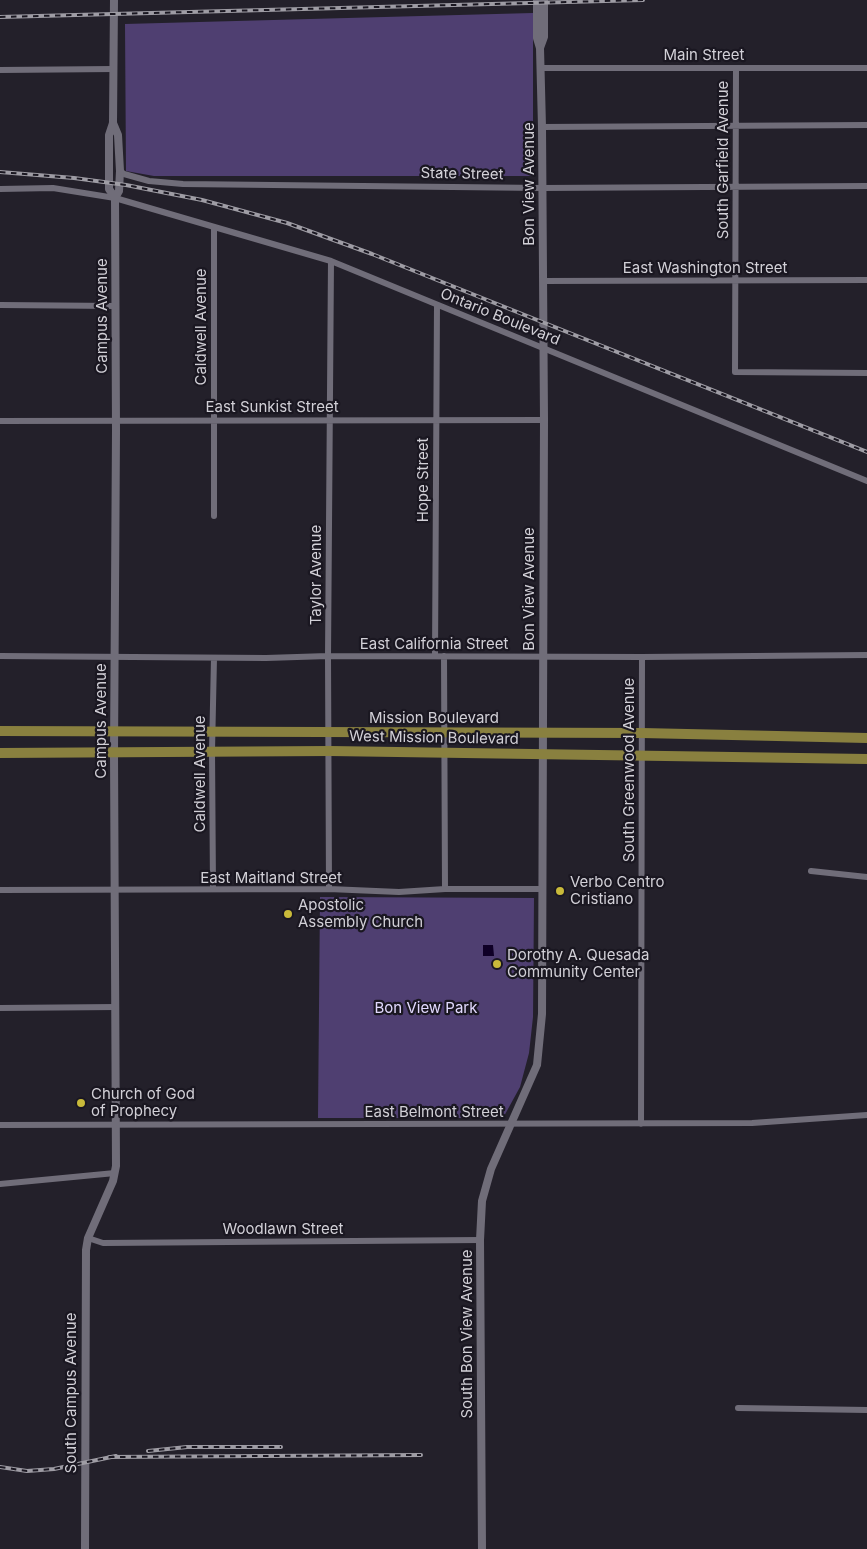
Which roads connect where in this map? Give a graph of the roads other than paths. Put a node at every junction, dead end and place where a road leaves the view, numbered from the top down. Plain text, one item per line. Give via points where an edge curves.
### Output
1 (114, 0) edge
2 (537, 0) edge
3 (544, 0) edge
4 (540, 48) junction
5 (541, 68) junction
6 (736, 68) junction
7 (867, 68) edge
8 (114, 69) junction
9 (0, 70) edge
10 (113, 123) junction
11 (867, 125) edge
12 (542, 126) junction
13 (736, 127) junction
14 (120, 171) junction
15 (736, 186) junction
16 (867, 186) edge
17 (542, 188) junction
18 (0, 189) edge
19 (115, 198) junction
20 (214, 228) junction
21 (331, 261) junction
22 (736, 280) junction
23 (867, 280) edge
24 (543, 281) junction
25 (0, 305) edge
26 (437, 305) junction
27 (116, 306) junction
28 (543, 348) junction
29 (867, 374) edge
30 (330, 419) junction
31 (213, 420) junction
32 (436, 420) junction
33 (544, 420) junction
34 (0, 421) edge
35 (116, 421) junction
36 (867, 481) edge
37 (214, 516) dead end
38 (867, 655) edge
39 (0, 656) edge
40 (328, 656) junction
41 (435, 656) junction
42 (444, 656) junction
43 (542, 657) junction
44 (642, 657) junction
45 (114, 658) junction
46 (214, 658) junction
47 (0, 732) edge
48 (114, 732) junction
49 (212, 732) junction
50 (330, 732) junction
51 (642, 733) junction
52 (445, 734) junction
53 (542, 734) junction
54 (867, 738) edge
55 (212, 751) junction
56 (330, 751) junction
57 (0, 753) edge
58 (114, 753) junction
59 (445, 753) junction
60 (542, 755) junction
61 (642, 757) junction
62 (867, 759) edge
63 (810, 871) dead end
64 (867, 877) edge
65 (213, 889) junction
66 (329, 889) junction
67 (445, 889) junction
68 (542, 889) junction
69 (0, 890) edge
70 (116, 890) junction
71 (116, 1007) junction
72 (0, 1008) edge
73 (867, 1115) edge
74 (511, 1124) junction
75 (641, 1124) junction
76 (0, 1125) edge
77 (116, 1125) junction
78 (115, 1173) junction
79 (0, 1184) edge
80 (88, 1238) junction
81 (480, 1240) junction
82 (738, 1408) dead end
83 (867, 1410) edge
84 (84, 1549) edge
85 (482, 1549) edge

1 - 8 street, Campus Avenue
2 - 4 street, Bon View Avenue
3 - 4 street, Bon View Avenue via 544,37
4 - 5 street, Bon View Avenue
5 - 6 street, Main Street
5 - 12 street, Bon View Avenue
6 - 7 street, Main Street
6 - 13 street, South Garfield Avenue
8 - 9 street
8 - 10 street, Campus Avenue
10 - 14 street, Campus Avenue via 118,135
10 - 19 street, Campus Avenue via 109,135 109,189
11 - 13 street
12 - 13 street
12 - 17 street, Bon View Avenue
13 - 15 street, South Garfield Avenue
14 - 17 street, State Street via 149,181 183,184
14 - 19 street, Campus Avenue via 119,191
15 - 16 street, State Street
15 - 17 street, State Street
15 - 22 street, South Garfield Avenue
17 - 24 street, Bon View Avenue
18 - 19 street, Ontario Boulevard via 53,188
19 - 20 street, Ontario Boulevard
19 - 27 street, Campus Avenue
20 - 21 street, Ontario Boulevard
20 - 31 street, Caldwell Avenue
21 - 26 street, Ontario Boulevard
21 - 30 street, Taylor Avenue
22 - 23 street, East Washington Street
22 - 24 street, East Washington Street
22 - 29 street, South Garfield Avenue via 735,372
24 - 28 street, Bon View Avenue
25 - 27 street
26 - 28 street, Ontario Boulevard
26 - 32 street, Hope Street
27 - 35 street, Campus Avenue
28 - 33 street, Bon View Avenue
28 - 36 street, Ontario Boulevard
30 - 31 street, East Sunkist Street
30 - 32 street, East Sunkist Street
30 - 40 street, Taylor Avenue
31 - 35 street, East Sunkist Street
31 - 37 street, Caldwell Avenue
32 - 33 street, East Sunkist Street
32 - 41 street, Hope Street
33 - 43 street, Bon View Avenue
34 - 35 street, East Sunkist Street
35 - 45 street, Campus Avenue
38 - 44 street, East California Street
39 - 45 street, East California Street
40 - 41 street, East California Street
40 - 46 street, East California Street
40 - 50 street, Taylor Avenue
41 - 42 street, East California Street
42 - 43 street, East California Street
42 - 52 street
43 - 44 street, East California Street
43 - 53 street, Bon View Avenue
44 - 51 street, South Greenwood Avenue
45 - 46 street, East California Street
45 - 48 street, Campus Avenue
46 - 49 street, Caldwell Avenue
47 - 48 main road, Mission Boulevard
48 - 49 main road, Mission Boulevard
48 - 58 street, Campus Avenue
49 - 50 main road, Mission Boulevard
49 - 55 street, Caldwell Avenue
50 - 52 main road, Mission Boulevard
50 - 56 street, Taylor Avenue
51 - 53 main road, Mission Boulevard
51 - 54 main road, Mission Boulevard
51 - 61 street, South Greenwood Avenue
52 - 53 main road, Mission Boulevard
52 - 59 street
53 - 60 street, Bon View Avenue
55 - 56 main road, West Mission Boulevard
55 - 58 main road, West Mission Boulevard
55 - 65 street, Caldwell Avenue
56 - 59 main road, West Mission Boulevard
56 - 66 street, Taylor Avenue
57 - 58 main road, West Mission Boulevard
58 - 70 street, Campus Avenue
59 - 60 main road, West Mission Boulevard
59 - 67 street
60 - 61 main road, West Mission Boulevard
60 - 68 street, Bon View Avenue
61 - 62 main road, West Mission Boulevard
61 - 75 street, South Greenwood Avenue
63 - 64 street
65 - 66 street, East Maitland Street
65 - 70 street, East Maitland Street
66 - 67 street, East Maitland Street via 391,892
67 - 68 street, East Maitland Street
68 - 74 street, Bon View Avenue via 542,1014 537,1065
69 - 70 street, East Maitland Street
70 - 71 street, Campus Avenue
71 - 72 street
71 - 77 street, Campus Avenue
73 - 75 street, East Belmont Street via 758,1123
74 - 75 street, East Belmont Street
74 - 77 street, East Belmont Street
74 - 81 street, South Bon View Avenue via 491,1169 482,1201
76 - 77 street, East Belmont Street
77 - 78 street, Campus Avenue
78 - 79 street
78 - 80 street, Campus Avenue
80 - 81 street, Woodlawn Street via 103,1243
80 - 84 street, South Campus Avenue
81 - 85 street, South Bon View Avenue
82 - 83 street

